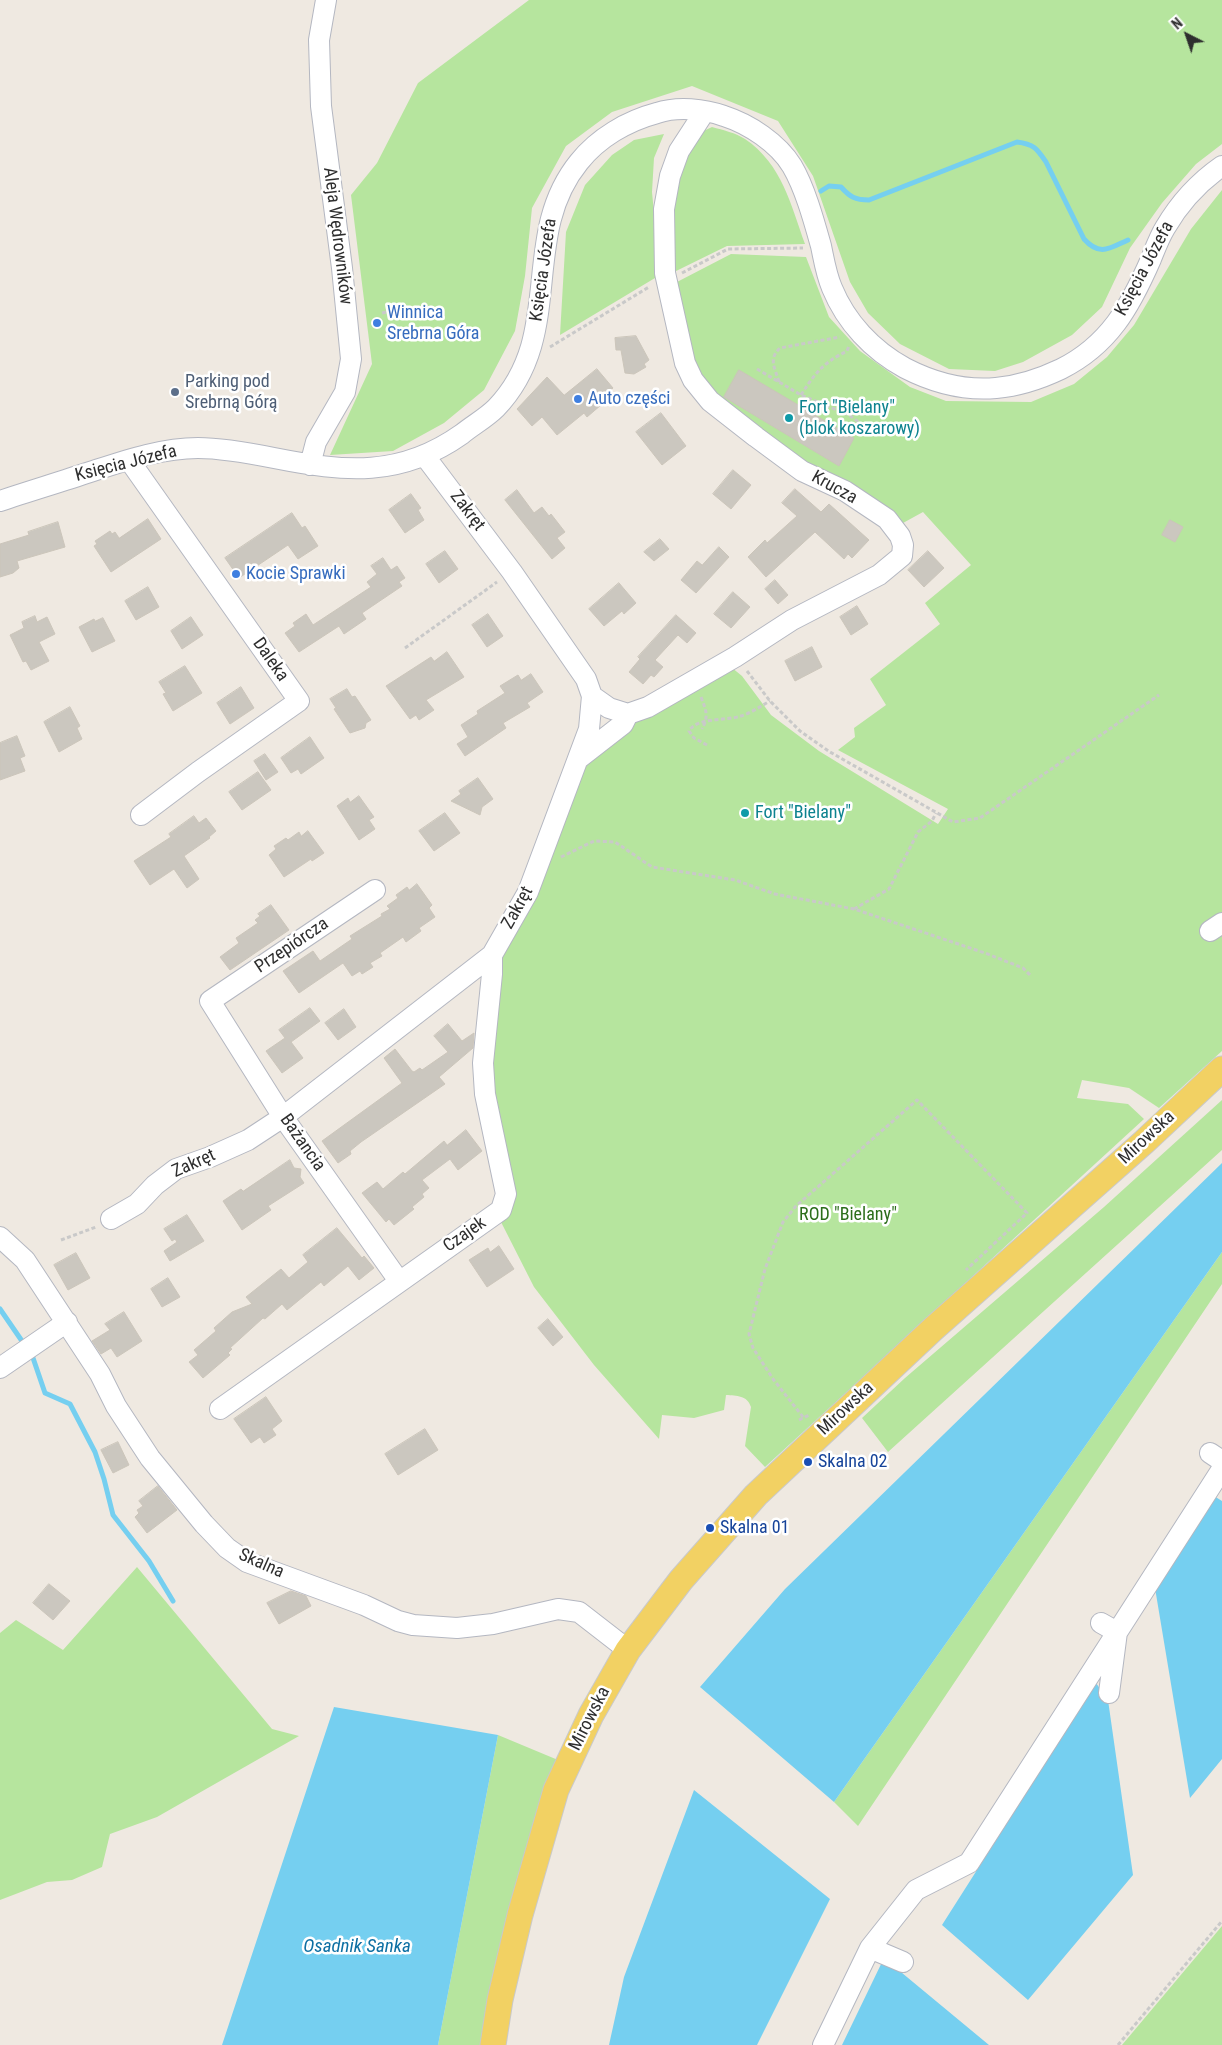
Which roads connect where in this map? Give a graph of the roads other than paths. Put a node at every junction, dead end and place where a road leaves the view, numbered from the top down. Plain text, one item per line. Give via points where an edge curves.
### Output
1 (326, 0) edge
2 (705, 111) junction
3 (1222, 166) edge
4 (424, 455) junction
5 (129, 460) junction
6 (310, 465) junction
7 (0, 501) edge
8 (592, 696) junction
9 (628, 714) junction
10 (578, 759) junction
11 (142, 815) dead end
12 (375, 890) dead end
13 (492, 955) junction
14 (210, 1001) joint
15 (1222, 1069) edge
16 (283, 1117) junction
17 (111, 1219) road end
18 (0, 1237) edge
19 (399, 1281) junction
20 (67, 1322) junction
21 (0, 1368) edge
22 (220, 1409) dead end
23 (1218, 1461) edge
24 (1109, 1627) junction
25 (628, 1650) junction
26 (1109, 1693) dead end
27 (870, 1948) junction
28 (904, 1962) dead end
29 (493, 2045) edge
30 (823, 2045) edge

1 - 6 street, Aleja Wędrowników via 319,40 320,106 351,359 345,392 316,442
2 - 3 street, Księcia Józefa via 739,120 768,140 791,166 807,204 832,287 847,318 857,330 896,363 936,382 953,386 994,388 1037,380 1080,359 1099,344 1134,296 1163,231 1179,206 1204,179
2 - 4 street, Księcia Józefa via 659,112 608,135 577,164 566,178 550,218 542,295 534,339 522,372 494,410 450,442
2 - 9 street, Krucza via 679,151 664,209 666,273 685,363 693,380 710,401 756,437 802,471 845,492 887,519 900,536 902,556 879,575 792,620 736,657 648,707
4 - 6 street, Księcia Józefa via 383,468 348,470
4 - 8 street, Zakręt via 586,678
5 - 6 street, Księcia Józefa via 196,448 246,452
5 - 7 street, Księcia Józefa
5 - 11 street, Daleka via 299,701
8 - 9 street via 609,708
8 - 10 street, Zakręt via 589,729
9 - 10 street via 623,724
10 - 13 street, Zakręt via 528,892
12 - 14 street, Przepiórcza
13 - 16 street, Zakręt
13 - 19 street, Czajek via 483,1063 506,1194 500,1210
14 - 16 street, Bażancia
15 - 25 main road, Mirowska via 933,1329 760,1491 687,1573
16 - 17 street, Zakręt via 248,1140 176,1168 137,1204
16 - 19 street, Bażancia
18 - 20 street, Skalna via 26,1260
19 - 22 street, Czajek
20 - 21 street
20 - 25 street, Skalna via 150,1458 204,1524 247,1562 413,1625 458,1628 570,1609 579,1612
23 - 24 street
24 - 26 street
24 - 27 street via 969,1863 916,1890
25 - 29 main road, Mirowska via 591,1715 556,1790 520,1915
27 - 28 street
27 - 30 street

